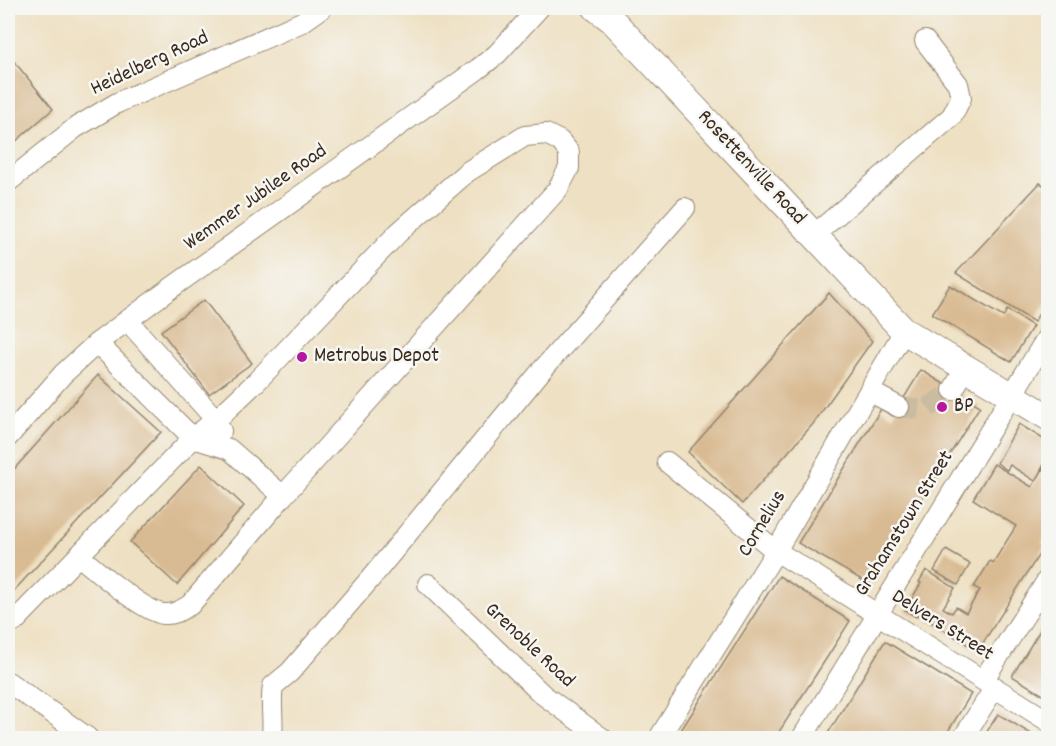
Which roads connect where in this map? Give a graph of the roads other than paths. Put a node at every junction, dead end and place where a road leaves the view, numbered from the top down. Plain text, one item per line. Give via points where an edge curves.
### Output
1 (322, 8) edge
2 (539, 8) edge
3 (596, 8) edge
4 (925, 41) dead end
5 (8, 182) edge
6 (685, 208) dead end
7 (814, 235) junction
8 (127, 320) junction
9 (904, 331) junction
10 (1048, 336) edge
11 (97, 343) junction
12 (966, 367) junction
13 (953, 390) tunnel mouth
14 (869, 391) junction
15 (1012, 395) junction
16 (899, 407) tunnel mouth
17 (1048, 417) edge
18 (216, 420) junction
19 (8, 437) edge
20 (193, 438) junction
21 (229, 449) junction
22 (668, 462) dead end
23 (283, 496) junction
24 (776, 551) junction
25 (79, 556) junction
26 (1048, 579) edge
27 (428, 584) dead end
28 (878, 613) junction
29 (15, 621) dead end
30 (989, 683) junction
31 (10, 688) edge
32 (1048, 722) edge
33 (88, 738) edge
34 (272, 738) edge
35 (602, 738) edge
36 (659, 738) edge
37 (802, 738) edge
38 (963, 738) edge

1 - 5 street, Heidelberg Road via 302,22 117,103 75,128
2 - 8 street, Wemmer Jubilee Road via 478,69
3 - 7 main road, Rosettenville Road via 612,20
4 - 7 street via 958,84 961,98 952,116
6 - 34 street via 543,370 290,672 273,686
7 - 9 main road, Rosettenville Road
8 - 11 street, Wemmer Jubilee Road
8 - 18 street
9 - 12 main road, Rosettenville Road
9 - 14 street, Cornelius
10 - 15 street, Grahamstown Street
11 - 19 street, Wemmer Jubilee Road via 63,374
11 - 20 street
12 - 13 street
12 - 15 main road, Rosettenville Road
14 - 16 street
14 - 24 street, Cornelius
15 - 17 main road, Rosettenville Road
15 - 28 street, Grahamstown Street
18 - 20 street
18 - 21 street
18 - 23 street via 398,233 467,172 525,136 546,134 560,141 569,152 569,168 558,189
20 - 21 street
20 - 25 street
21 - 23 street
22 - 24 street, Delvers Street
23 - 25 street via 190,605 174,614 147,608
24 - 28 street, Delvers Street
24 - 36 street, Cornelius
25 - 29 street
26 - 30 street
27 - 35 street, Grenoble Road via 542,694
28 - 30 street, Delvers Street
28 - 37 street, Grahamstown Street
30 - 32 street, Delvers Street
30 - 38 street
31 - 33 street

